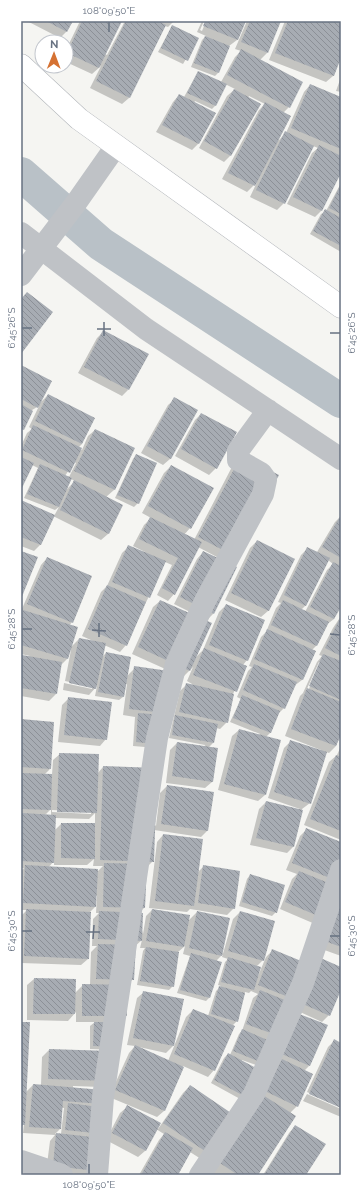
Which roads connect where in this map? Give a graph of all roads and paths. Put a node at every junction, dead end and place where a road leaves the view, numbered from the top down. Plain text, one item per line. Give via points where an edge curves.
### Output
1 (21, 65) edge
2 (116, 146) junction
3 (21, 233) edge
4 (43, 247) junction
5 (21, 275) edge
6 (341, 307) edge
7 (268, 410) junction
8 (341, 459) edge
9 (341, 870) edge
10 (21, 1161) edge
11 (62, 1175) edge
12 (97, 1175) edge
13 (200, 1175) edge

1 - 2 main road via 80,119
2 - 4 street
2 - 6 main road
3 - 4 street
4 - 5 street
4 - 7 street via 146,329
7 - 8 street
7 - 12 street via 238,451 238,460 261,473 266,480 263,494 204,602 176,664 157,738 103,1097
9 - 13 street via 302,983 254,1094
10 - 11 street

